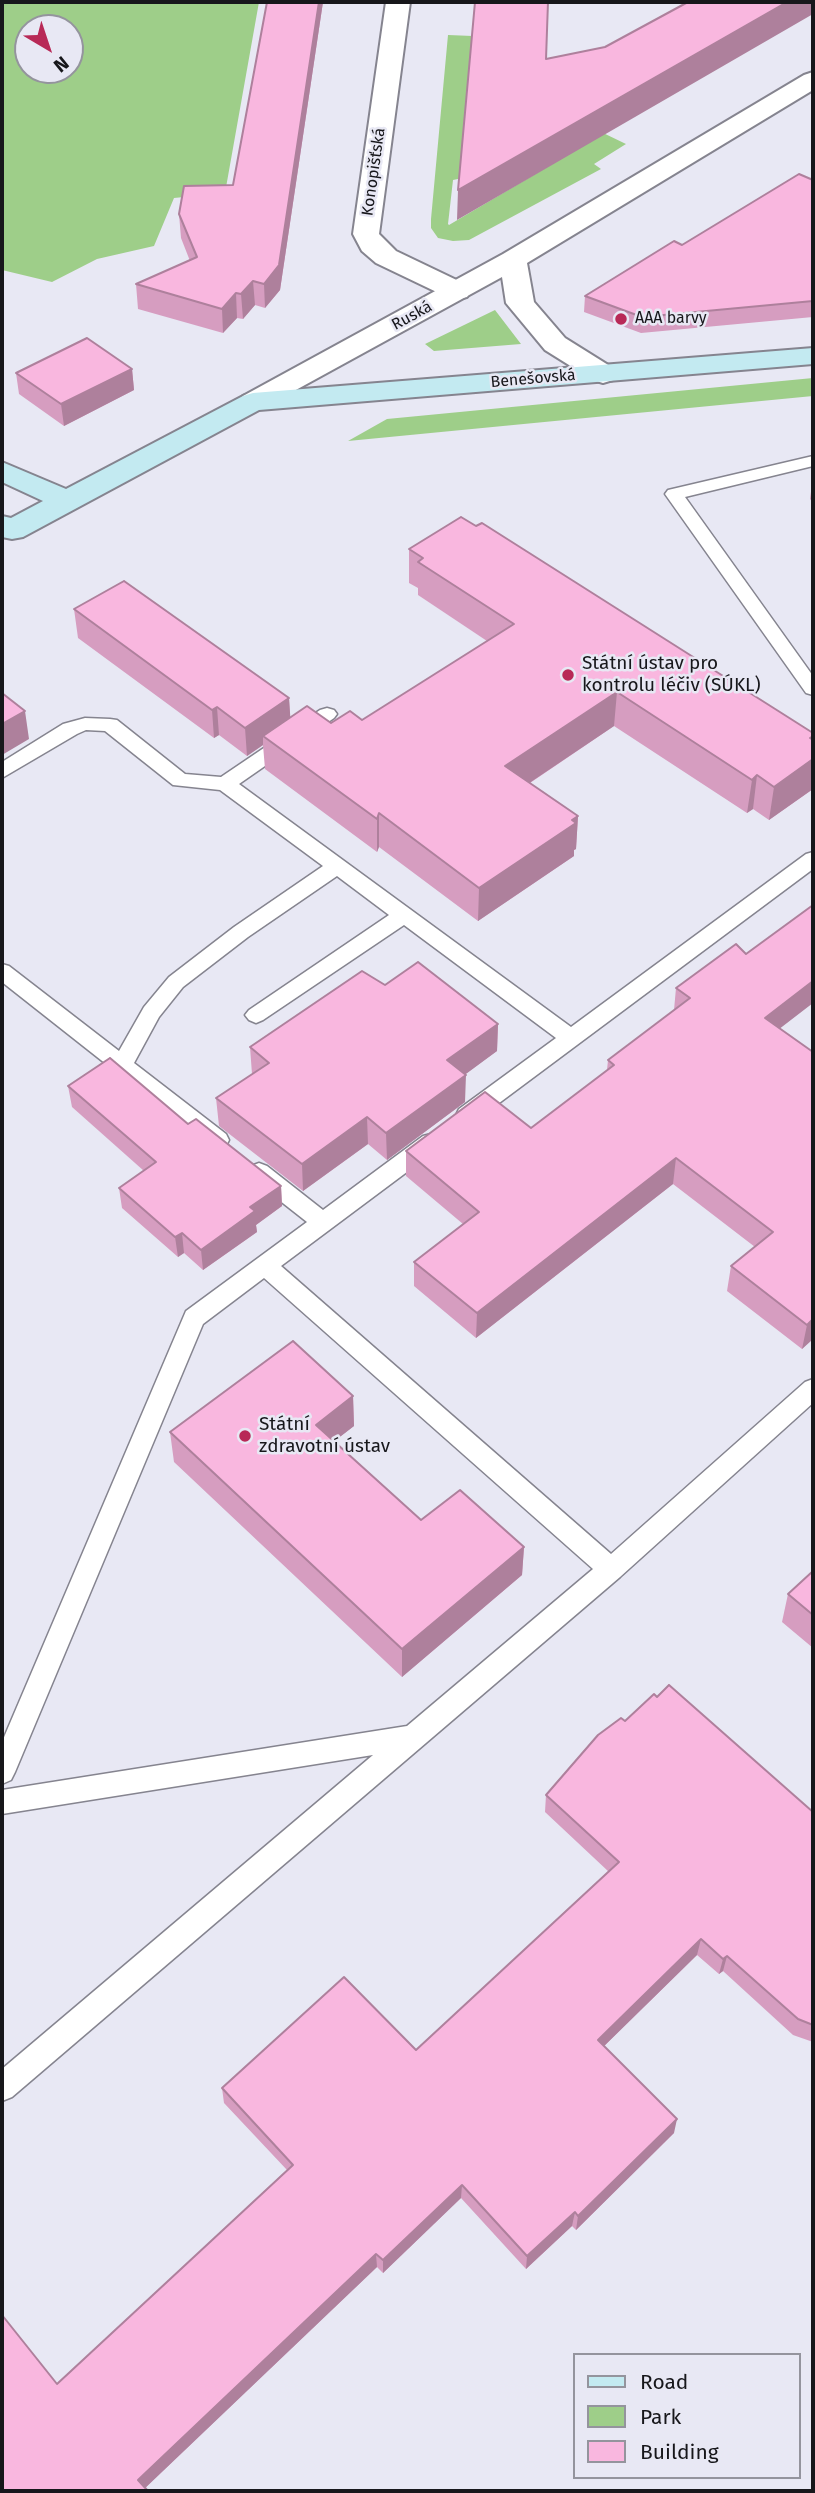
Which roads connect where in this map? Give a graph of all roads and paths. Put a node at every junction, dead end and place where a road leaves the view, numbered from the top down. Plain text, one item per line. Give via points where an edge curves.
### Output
1 (398, 2) edge
2 (813, 80) edge
3 (513, 260) junction
4 (457, 291) junction
5 (813, 356) edge
6 (603, 374) junction
7 (253, 402) junction
8 (813, 461) edge
9 (2, 471) edge
10 (67, 501) junction
11 (5, 530) edge
12 (813, 689) edge
13 (327, 714) dead end
14 (2, 771) edge
15 (225, 784) junction
16 (813, 859) edge
17 (337, 866) junction
18 (404, 915) junction
19 (2, 971) edge
20 (256, 1015) dead end
21 (572, 1038) junction
22 (122, 1065) junction
23 (323, 1222) junction
24 (265, 1265) junction
25 (813, 1389) edge
26 (611, 1569) junction
27 (414, 1737) junction
28 (2, 1772) edge
29 (2, 1802) edge
30 (2, 2087) edge

1 - 4 street, Konopišťská via 366,234 386,257
2 - 3 street, Ruská
3 - 4 street, Ruská
3 - 6 street via 520,303 555,344
4 - 7 street, Ruská
5 - 6 main road, Benešovská
6 - 7 main road, Benešovská
7 - 10 main road, Ruská
8 - 12 lane via 674,494
9 - 10 main road
10 - 11 main road, Ruská
13 - 15 lane
14 - 15 lane via 71,729 85,724 110,725 180,780
15 - 17 lane
16 - 21 lane
17 - 18 lane
17 - 22 lane via 176,982 151,1012
18 - 20 lane
18 - 21 lane
19 - 22 lane
21 - 23 lane
22 - 23 lane
23 - 24 lane
24 - 26 lane
24 - 28 lane via 194,1318
25 - 26 lane
26 - 27 lane
27 - 29 lane
27 - 30 lane

